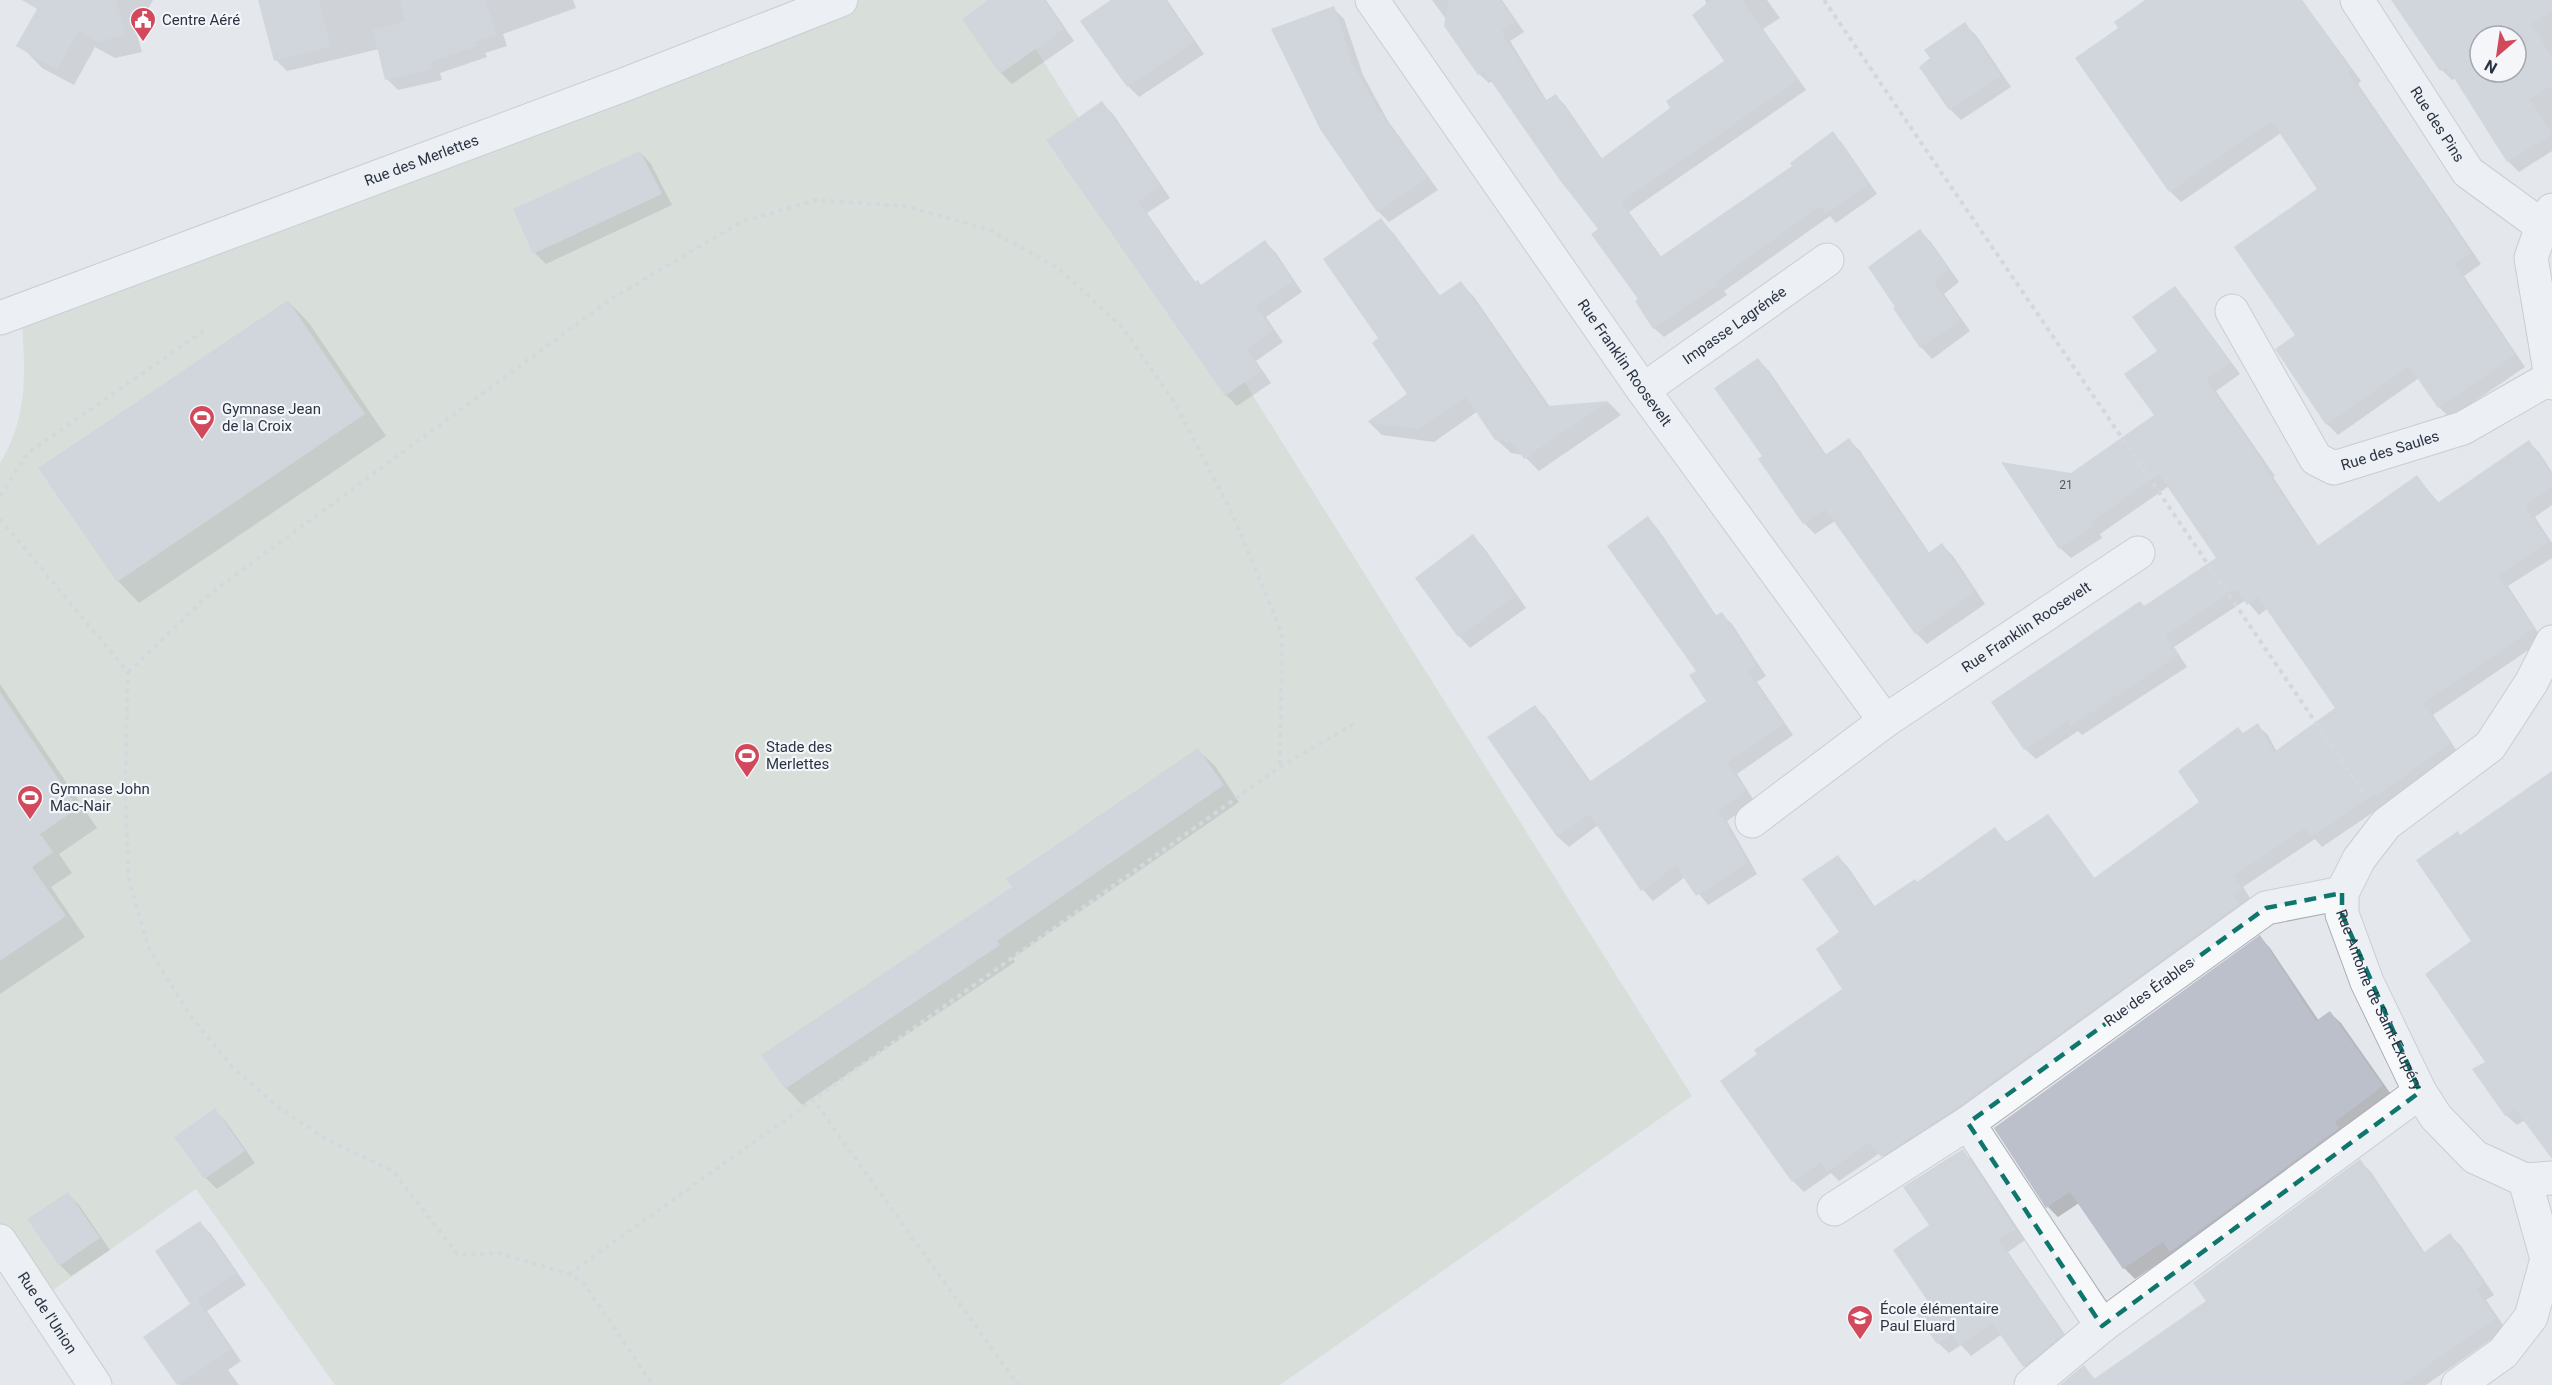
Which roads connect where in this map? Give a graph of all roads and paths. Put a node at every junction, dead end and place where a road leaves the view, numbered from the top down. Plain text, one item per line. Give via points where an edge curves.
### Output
1 (842, 0) edge
2 (1372, 0) edge
3 (1824, 0) edge
4 (2357, 0) edge
5 (2547, 218) edge
6 (1827, 260) dead end
7 (2232, 311) dead end
8 (0, 318) edge
9 (209, 327) dead end
10 (2551, 380) edge
11 (1643, 390) junction
12 (0, 496) edge
13 (1, 521) edge
14 (2138, 553) dead end
15 (2552, 642) edge
16 (128, 672) junction
17 (1885, 721) junction
18 (1357, 722) dead end
19 (1280, 767) junction
20 (1752, 821) dead end
21 (2386, 824) junction
22 (2342, 893) junction
23 (2420, 1092) junction
24 (812, 1098) junction
25 (1968, 1123) junction
26 (2539, 1179) edge
27 (1833, 1209) dead end
28 (0, 1240) edge
29 (569, 1274) junction
30 (2102, 1326) junction
31 (95, 1385) edge
32 (653, 1385) edge
33 (1018, 1385) edge
34 (2031, 1385) edge
35 (2458, 1385) edge

1 - 8 street, Rue des Merlettes
2 - 11 street, Rue Franklin Roosevelt
3 - 21 path
4 - 5 street, Rue des Pins via 2469,172
5 - 10 street via 2531,258
6 - 11 street, Impasse Lagrénée
7 - 10 street, Rue des Saules via 2316,459 2334,468 2463,428
9 - 12 path via 28,453
11 - 17 street, Rue Franklin Roosevelt
13 - 16 path
14 - 17 street, Rue Franklin Roosevelt
15 - 21 street, Rue Antoine de Saint-Exupéry via 2490,746
16 - 19 path via 211,593 611,299 741,222 816,200 904,206 988,229 1058,268 1122,327 1176,405 1232,513 1282,633
16 - 29 path via 129,880 149,949 190,1015 233,1068 279,1108 328,1140 393,1171 458,1255 498,1253
17 - 20 street, Rue Franklin Roosevelt
18 - 19 path
19 - 24 path
21 - 22 street, Rue Antoine de Saint-Exupéry via 2359,859
22 - 23 street, Rue Antoine de Saint-Exupéry via 2342,914 2367,982
22 - 25 street, Rue des Érables via 2266,908
23 - 26 street, Rue Antoine de Saint-Exupéry via 2436,1117 2475,1157
23 - 30 street
24 - 29 path
24 - 33 path
25 - 27 street, Rue des Érables
25 - 30 street
26 - 35 street via 2547,1259 2531,1317 2504,1353
28 - 31 street, Rue de l'Union
29 - 32 path via 583,1282
30 - 34 street

